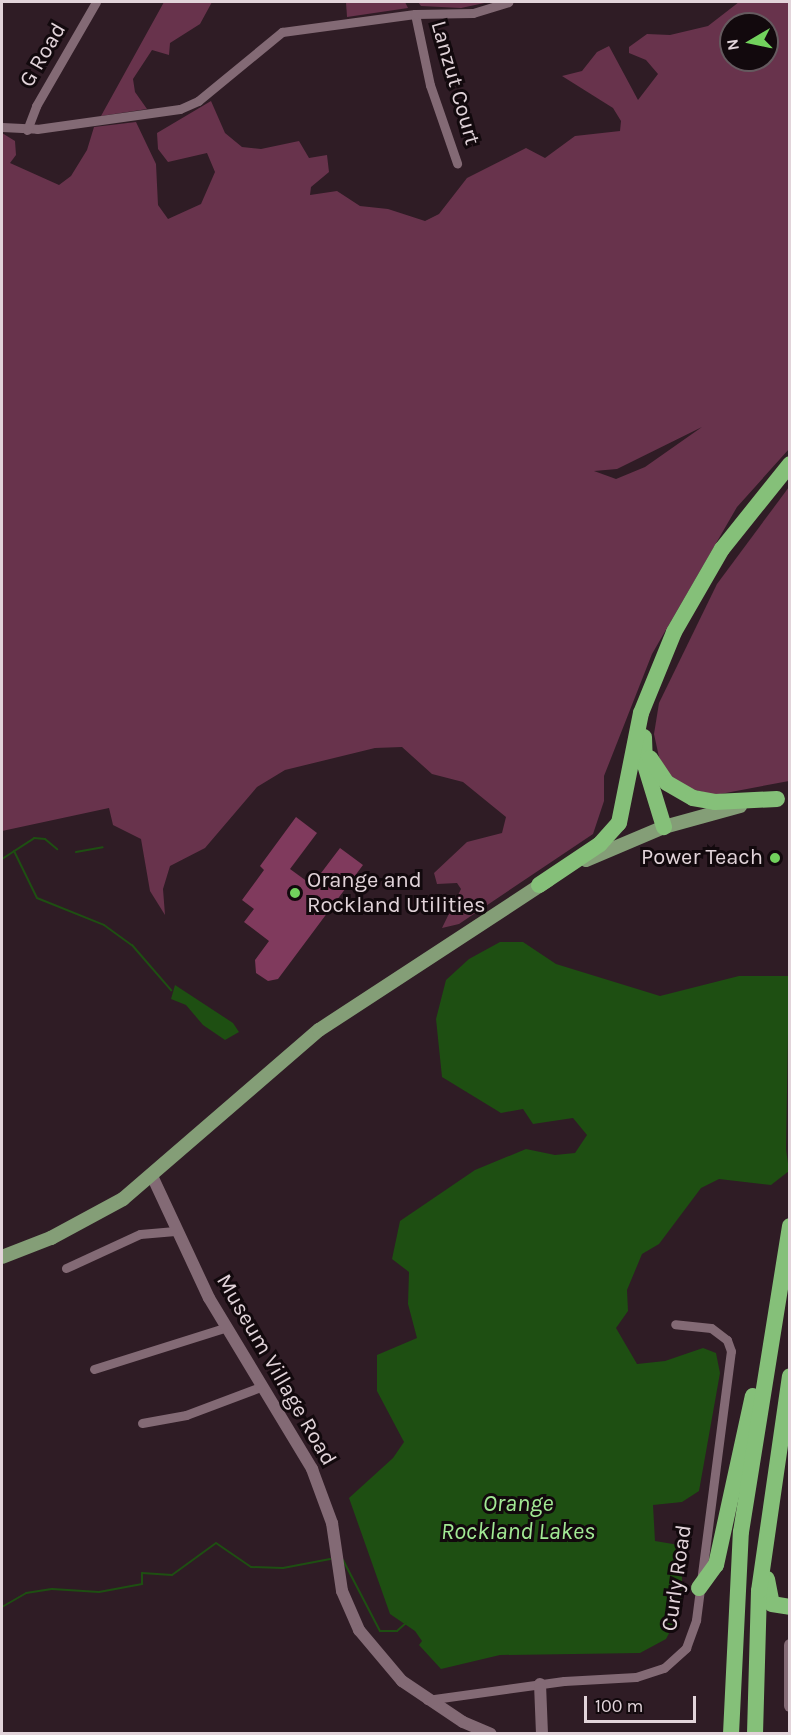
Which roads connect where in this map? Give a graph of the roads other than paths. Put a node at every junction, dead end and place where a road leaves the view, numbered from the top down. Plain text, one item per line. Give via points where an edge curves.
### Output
1 (96, 2) edge
2 (508, 2) edge
3 (415, 14) junction
4 (2, 127) edge
5 (27, 130) junction
6 (457, 163) dead end
7 (789, 464) edge
8 (789, 472) edge
9 (640, 735) junction
10 (783, 798) edge
11 (664, 827) junction
12 (538, 885) junction
13 (153, 1178) junction
14 (789, 1226) edge
15 (178, 1231) junction
16 (2, 1257) edge
17 (66, 1268) dead end
18 (777, 1305) junction
19 (675, 1324) dead end
20 (227, 1327) junction
21 (94, 1369) dead end
22 (789, 1376) edge
23 (262, 1386) junction
24 (142, 1423) dead end
25 (778, 1449) junction
26 (699, 1588) junction
27 (789, 1607) edge
28 (789, 1645) edge
29 (540, 1684) junction
30 (427, 1700) junction
31 (789, 1706) edge
32 (491, 1734) edge
33 (542, 1734) edge
34 (731, 1734) edge
35 (754, 1734) edge

1 - 5 street, G Road via 36,106
2 - 3 street via 473,14
3 - 5 street via 282,32 186,108
3 - 6 street, Lanzut Court via 430,85
4 - 5 street
7 - 9 highway via 740,524 691,600 652,683
8 - 9 highway via 739,534 696,602 664,668
9 - 10 highway via 654,765 685,795 715,802
9 - 11 highway
9 - 12 highway via 626,801 615,829
10 - 11 main road
11 - 12 main road
12 - 13 main road via 319,1030 252,1083
13 - 15 street, Museum Village Road
13 - 16 main road via 102,1212
14 - 18 highway
15 - 17 street via 140,1234
15 - 20 street, Museum Village Road
18 - 26 highway via 742,1436 716,1565
18 - 34 highway via 738,1558
19 - 26 street, Curly Road via 711,1328 727,1340 731,1351
20 - 21 street
20 - 23 street, Museum Village Road
22 - 25 highway
23 - 24 street via 186,1415
23 - 30 street, Museum Village Road via 316,1478 332,1523 348,1610 387,1666
25 - 27 highway via 767,1586 774,1606
25 - 35 highway via 759,1592
26 - 29 street, Curly Road via 692,1635 664,1668 623,1679
28 - 31 street
29 - 30 street, Curly Road
29 - 33 street
30 - 32 street, Museum Village Road

